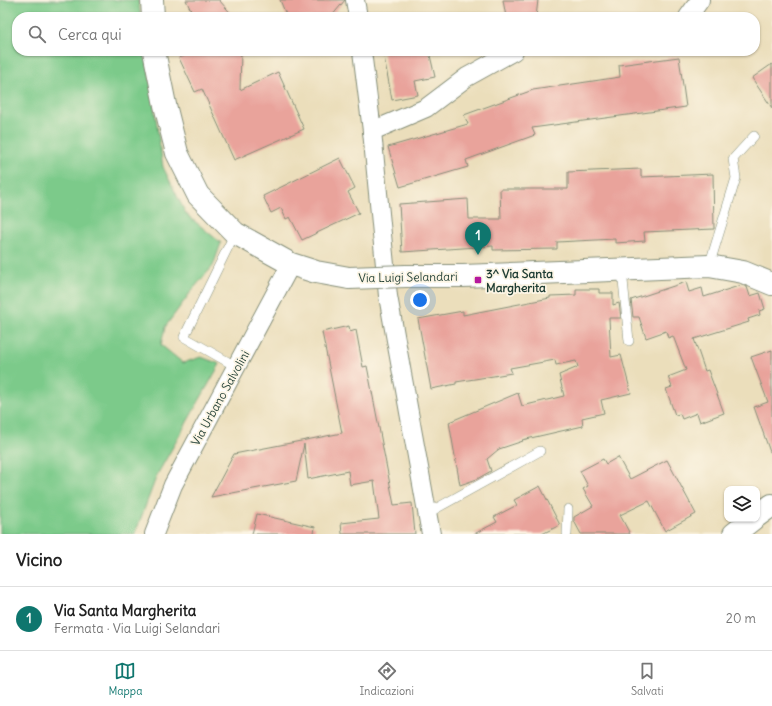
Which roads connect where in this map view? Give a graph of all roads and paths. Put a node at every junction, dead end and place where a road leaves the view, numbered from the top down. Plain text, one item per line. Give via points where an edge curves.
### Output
1 (152, 0) edge
2 (356, 0) edge
3 (700, 0) edge
4 (153, 12) edge
5 (357, 12) edge
6 (692, 12) edge
7 (155, 56) edge
8 (363, 56) edge
9 (505, 56) edge
10 (372, 131) junction
11 (754, 136) dead end
12 (235, 233) junction
13 (291, 264) junction
14 (709, 266) junction
15 (622, 270) junction
16 (772, 284) edge
17 (629, 341) dead end
18 (237, 367) junction
19 (540, 451) dead end
20 (772, 505) edge
21 (568, 509) dead end
22 (428, 513) junction
23 (760, 514) edge
24 (749, 522) edge
25 (154, 534) edge
26 (431, 534) edge
27 (567, 534) edge
28 (734, 534) edge

1 - 4 street
2 - 5 street
3 - 6 street
7 - 12 street, Via Luigi Selandari via 177,153 198,195
8 - 10 street
9 - 10 street via 467,77 426,108
10 - 22 street via 388,296
11 - 14 lane via 733,159 736,178
12 - 13 street, Via Luigi Selandari
12 - 18 lane via 184,337
13 - 15 street, Via Luigi Selandari, bridge via 349,278
13 - 18 street, Via Urbano Salvolini
14 - 15 street, Via Luigi Selandari
14 - 16 street, Via Luigi Selandari via 743,272
15 - 17 lane
18 - 25 street, Via Urbano Salvolini via 173,485
19 - 22 lane
20 - 23 street
21 - 27 lane
22 - 26 street
24 - 28 street

